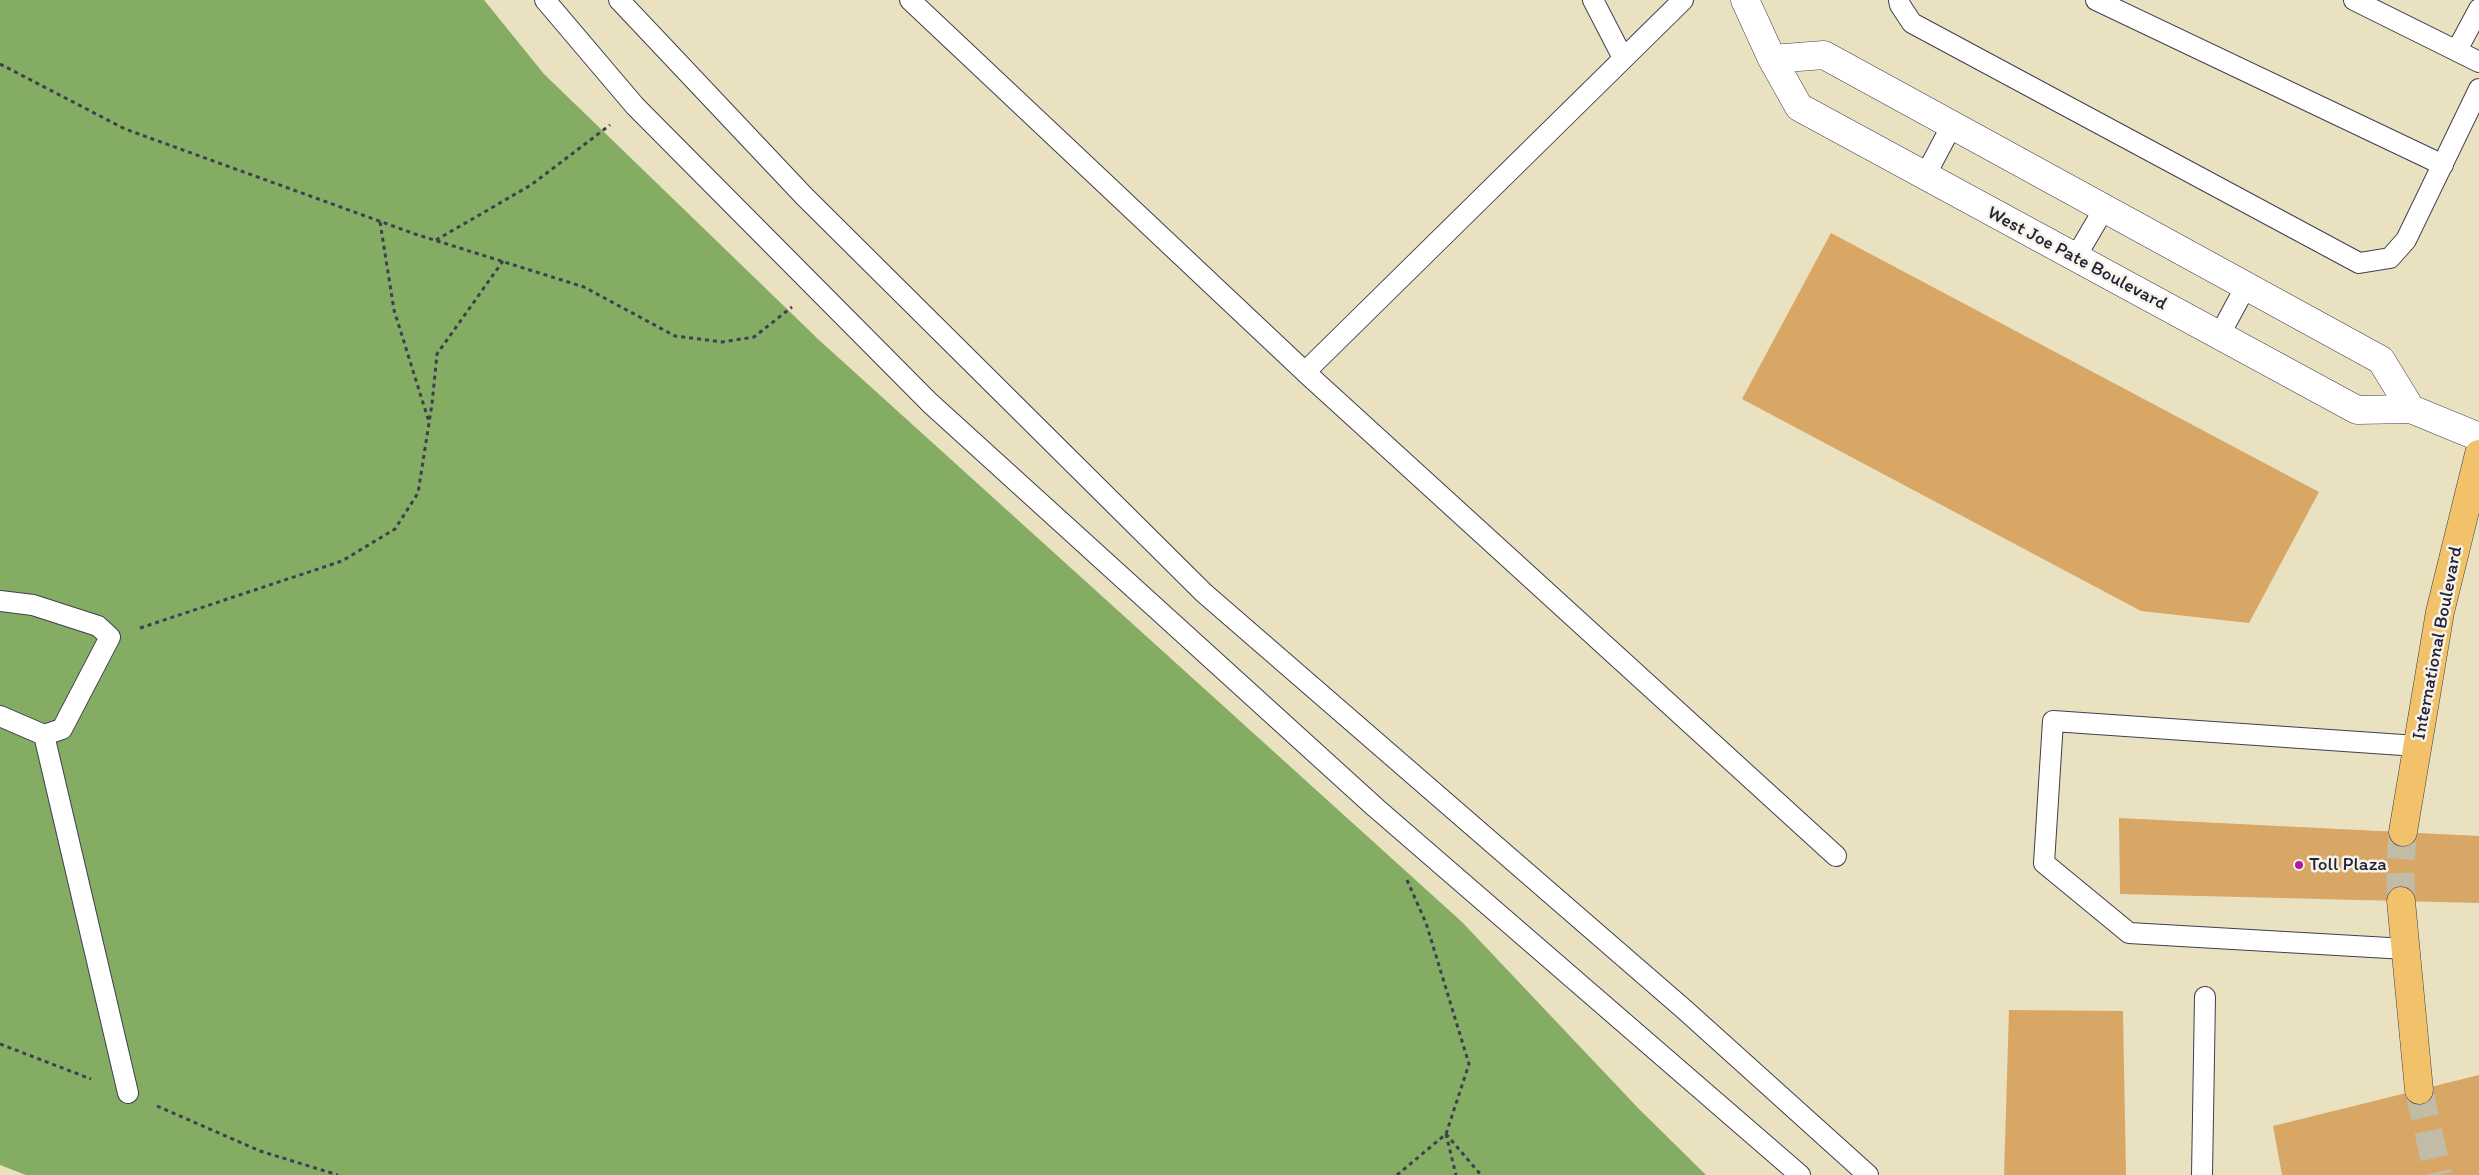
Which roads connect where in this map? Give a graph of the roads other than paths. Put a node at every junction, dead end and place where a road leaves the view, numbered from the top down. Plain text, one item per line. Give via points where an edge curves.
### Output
1 (545, 0) edge
2 (619, 0) edge
3 (910, 0) edge
4 (1593, 0) edge
5 (1683, 0) edge
6 (1746, 0) edge
7 (1899, 0) edge
8 (2096, 0) edge
9 (2354, 0) edge
10 (2479, 9) edge
11 (2457, 50) junction
12 (1624, 58) junction
13 (1772, 58) junction
14 (2479, 62) edge
15 (2479, 89) edge
16 (1952, 125) junction
17 (2442, 165) junction
18 (1925, 176) junction
19 (2104, 209) junction
20 (2075, 258) junction
21 (2246, 286) junction
22 (2219, 336) junction
23 (1305, 372) junction
24 (2411, 409) junction
25 (2479, 437) edge
26 (2479, 454) edge
27 (0, 601) edge
28 (0, 716) edge
29 (44, 735) junction
30 (2418, 746) junction
31 (2403, 832) tunnel mouth
32 (1836, 856) dead end
33 (2401, 901) tunnel mouth
34 (2406, 949) junction
35 (2205, 997) dead end
36 (2418, 1090) tunnel mouth
37 (128, 1093) road end
38 (1800, 1175) edge
39 (1868, 1175) edge
40 (2202, 1175) edge

1 - 38 lane via 635,106 930,403 1369,801
2 - 39 lane via 804,196 1204,593 1685,1010
3 - 23 lane
4 - 12 lane
5 - 12 lane
6 - 13 street, West Joe Pate Boulevard
7 - 17 lane via 1912,23 2359,263 2390,258 2406,240
8 - 17 lane
9 - 11 lane
10 - 11 lane
11 - 14 lane
12 - 23 lane
13 - 16 street via 1824,55
13 - 18 street, West Joe Pate Boulevard via 1799,107
15 - 17 lane
16 - 18 lane
16 - 19 street
18 - 20 street, West Joe Pate Boulevard
19 - 20 lane
19 - 21 street
20 - 22 street, West Joe Pate Boulevard
21 - 22 lane
21 - 24 street via 2381,360
22 - 24 street, West Joe Pate Boulevard via 2357,410
23 - 32 lane
24 - 25 street, West Joe Pate Boulevard
26 - 30 main road, International Boulevard via 2440,612
27 - 29 lane via 33,605 98,626 110,637 62,728
28 - 29 lane
29 - 37 lane
30 - 31 main road, International Boulevard
30 - 34 lane via 2053,721 2044,863 2130,933
33 - 34 main road
34 - 36 main road
35 - 40 lane

